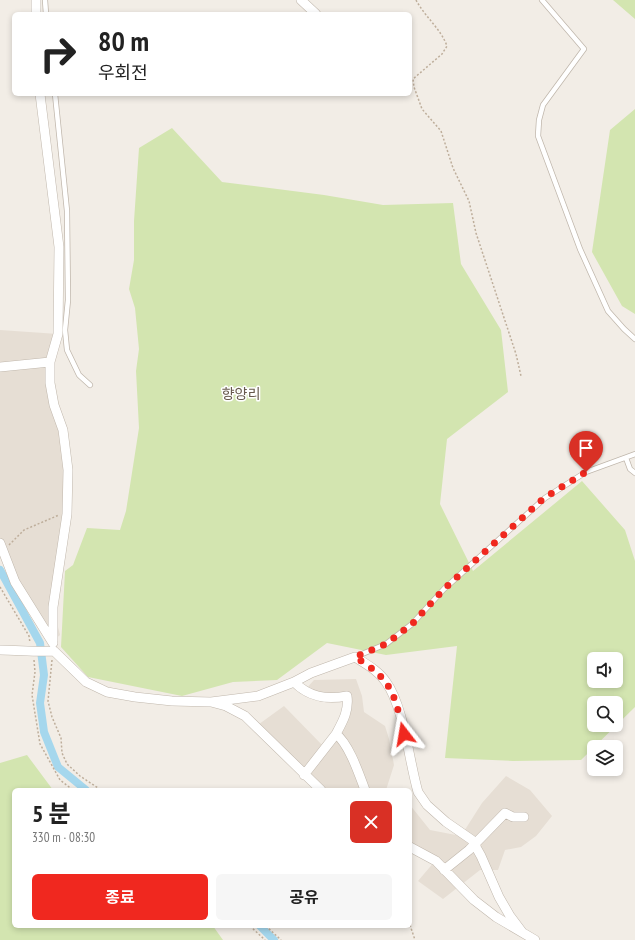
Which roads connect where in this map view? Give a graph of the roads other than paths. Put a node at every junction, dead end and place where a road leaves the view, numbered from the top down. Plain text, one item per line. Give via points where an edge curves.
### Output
1 (36, 0) edge
2 (45, 0) edge
3 (301, 0) edge
4 (542, 0) edge
5 (36, 12) edge
6 (46, 12) edge
7 (314, 12) edge
8 (40, 96) edge
9 (55, 96) edge
10 (635, 339) edge
11 (50, 362) junction
12 (0, 366) edge
13 (90, 385) dead end
14 (635, 454) edge
15 (626, 458) junction
16 (635, 473) edge
17 (1, 546) edge
18 (53, 648) junction
19 (0, 650) edge
20 (355, 657) junction
21 (294, 682) junction
22 (211, 702) junction
23 (336, 734) junction
24 (304, 774) junction
25 (319, 788) edge
26 (364, 788) edge
27 (524, 817) dead end
28 (474, 843) junction
29 (412, 847) edge
30 (444, 870) junction
31 (522, 932) junction
32 (535, 940) edge

1 - 5 street
2 - 6 lane
3 - 7 street
4 - 10 lane via 584,49 543,105 538,120 538,136 580,250 608,311
8 - 11 street via 58,247 58,334
9 - 13 lane via 67,211 68,300 64,330 67,350 79,375
11 - 12 street
11 - 18 street via 50,383 63,430 68,470 67,514 53,607
14 - 15 lane
15 - 16 lane via 630,469
15 - 20 lane via 586,472 544,498 444,589 412,624 386,644
17 - 18 street via 14,582
18 - 19 street via 33,652 26,649
18 - 22 street via 86,682 107,692 157,700
20 - 21 street
20 - 28 street via 370,666 386,681 395,696 418,792 446,822
21 - 22 street via 258,696
21 - 23 street via 319,697 347,696 348,705 344,719
22 - 24 street via 226,706 245,716
23 - 24 street
23 - 26 street via 346,746
24 - 25 street
27 - 28 street via 513,817 505,813
28 - 30 street
28 - 31 street via 499,897
29 - 30 street
30 - 31 street via 474,900
31 - 32 street

